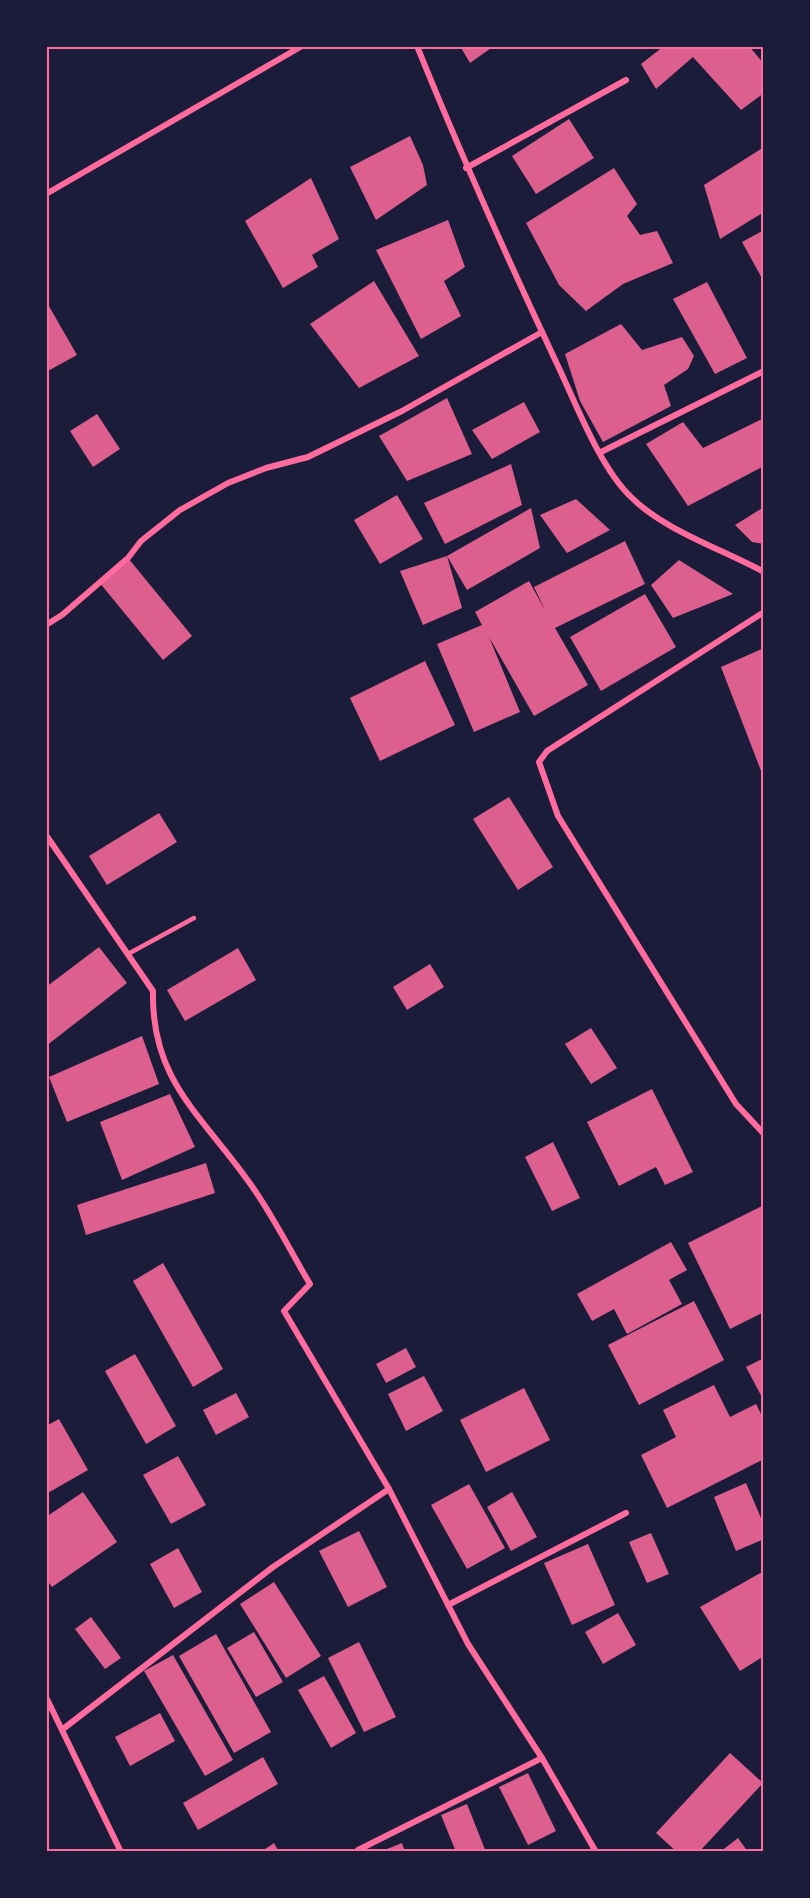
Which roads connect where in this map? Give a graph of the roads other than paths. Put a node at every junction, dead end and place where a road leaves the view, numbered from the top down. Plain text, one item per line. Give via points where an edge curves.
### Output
1 (302, 46) edge
2 (417, 46) edge
3 (626, 80) dead end
4 (466, 168) junction
5 (46, 194) edge
6 (542, 332) junction
7 (764, 371) edge
8 (601, 452) junction
9 (764, 572) edge
10 (764, 612) edge
11 (46, 625) edge
12 (46, 835) edge
13 (194, 918) dead end
14 (128, 954) junction
15 (764, 1134) edge
16 (389, 1489) junction
17 (626, 1513) dead end
18 (448, 1605) junction
19 (46, 1697) edge
20 (63, 1729) junction
21 (542, 1758) junction
22 (122, 1851) edge
23 (358, 1851) edge
24 (596, 1851) edge

1 - 5 street
2 - 4 street
3 - 4 street
4 - 6 street
6 - 8 street
6 - 11 street via 350,437 308,457 228,483 180,510
7 - 8 street
8 - 9 street via 621,487 644,508
10 - 15 street via 547,750 538,762 558,816 594,876 736,1104
12 - 14 street
13 - 14 lane
14 - 16 street via 153,991 152,1020 162,1058 177,1089 247,1179 310,1284 284,1311
16 - 18 street
16 - 20 street via 273,1567
17 - 18 street
18 - 21 street via 468,1644
19 - 20 street
20 - 22 street
21 - 23 street
21 - 24 street

